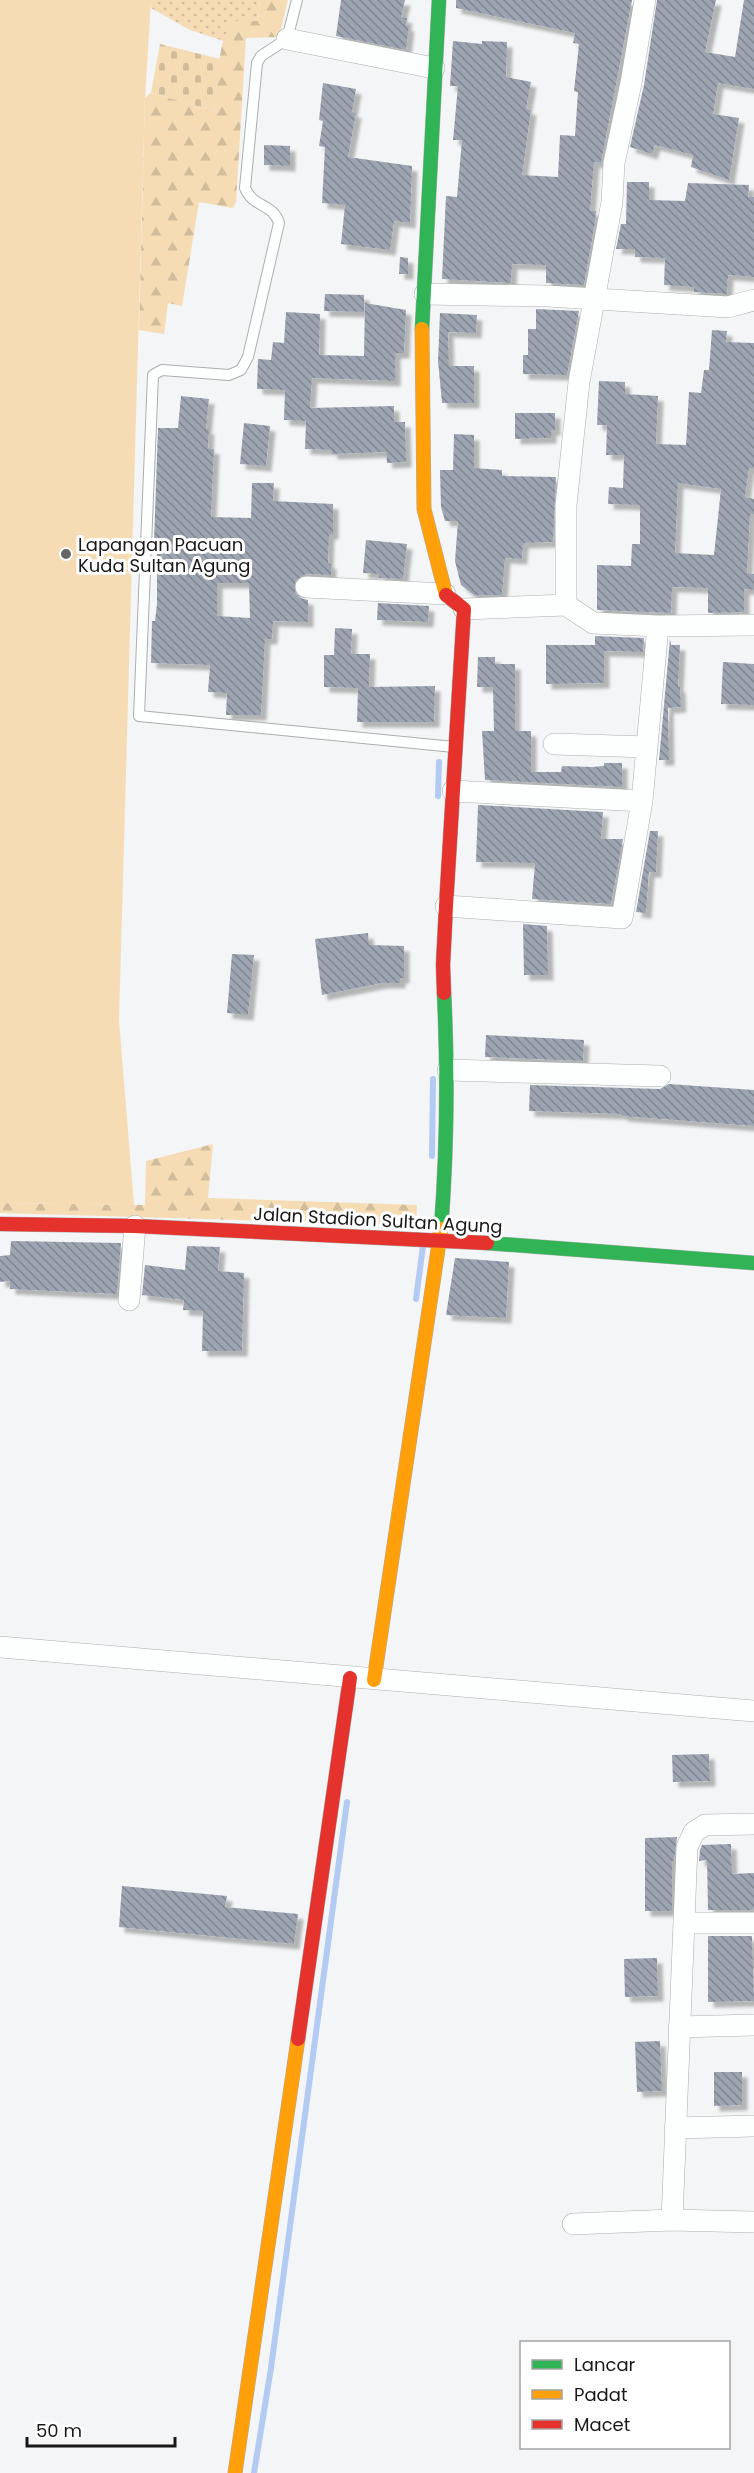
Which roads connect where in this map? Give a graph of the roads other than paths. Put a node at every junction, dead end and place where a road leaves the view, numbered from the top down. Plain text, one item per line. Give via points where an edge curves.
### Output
1 (297, 0) edge
2 (439, 0) edge
3 (645, 0) edge
4 (287, 39) junction
5 (434, 68) junction
6 (425, 294) junction
7 (595, 299) junction
8 (754, 300) edge
9 (306, 587) dead end
10 (445, 594) junction
11 (566, 605) junction
12 (464, 609) junction
13 (754, 625) edge
14 (658, 626) junction
15 (554, 744) dead end
16 (455, 747) junction
17 (646, 747) junction
18 (453, 791) junction
19 (642, 801) junction
20 (446, 906) junction
21 (448, 1070) junction
22 (660, 1076) dead end
23 (0, 1224) edge
24 (135, 1226) junction
25 (437, 1239) junction
26 (754, 1263) edge
27 (129, 1300) dead end
28 (0, 1647) edge
29 (362, 1679) junction
30 (754, 1711) edge
31 (754, 1824) edge
32 (684, 1923) junction
33 (754, 1923) edge
34 (754, 2025) edge
35 (679, 2027) junction
36 (754, 2126) edge
37 (675, 2128) junction
38 (672, 2220) junction
39 (754, 2222) edge
40 (573, 2224) dead end
41 (235, 2473) edge

1 - 4 lane
2 - 5 street
3 - 7 street via 614,163 612,202
4 - 5 street
4 - 16 lane via 257,63 245,188 250,200 271,210 279,223 248,357 241,370 229,375 162,369 153,375 139,717
5 - 6 street
6 - 7 street
6 - 10 street via 421,361 424,508
7 - 8 street via 728,306
7 - 11 street via 570,456
9 - 10 street
10 - 12 street
11 - 12 street
11 - 14 street via 593,623
12 - 16 street
13 - 14 street
14 - 17 street
15 - 17 street
16 - 18 street
17 - 19 street
18 - 19 street
18 - 20 street
19 - 20 street via 622,918
20 - 21 street via 443,965
21 - 22 street
21 - 25 street via 447,1146
23 - 24 street, Jalan Stadion Sultan Agung
24 - 25 street, Jalan Stadion Sultan Agung
24 - 27 street
25 - 26 street, Jalan Stadion Sultan Agung
25 - 29 street
28 - 29 street
29 - 30 street
29 - 41 street
31 - 32 street via 705,1825 694,1832 687,1847
32 - 33 street
32 - 35 street
34 - 35 street
35 - 37 street
36 - 37 street
37 - 38 street
38 - 39 street
38 - 40 street

